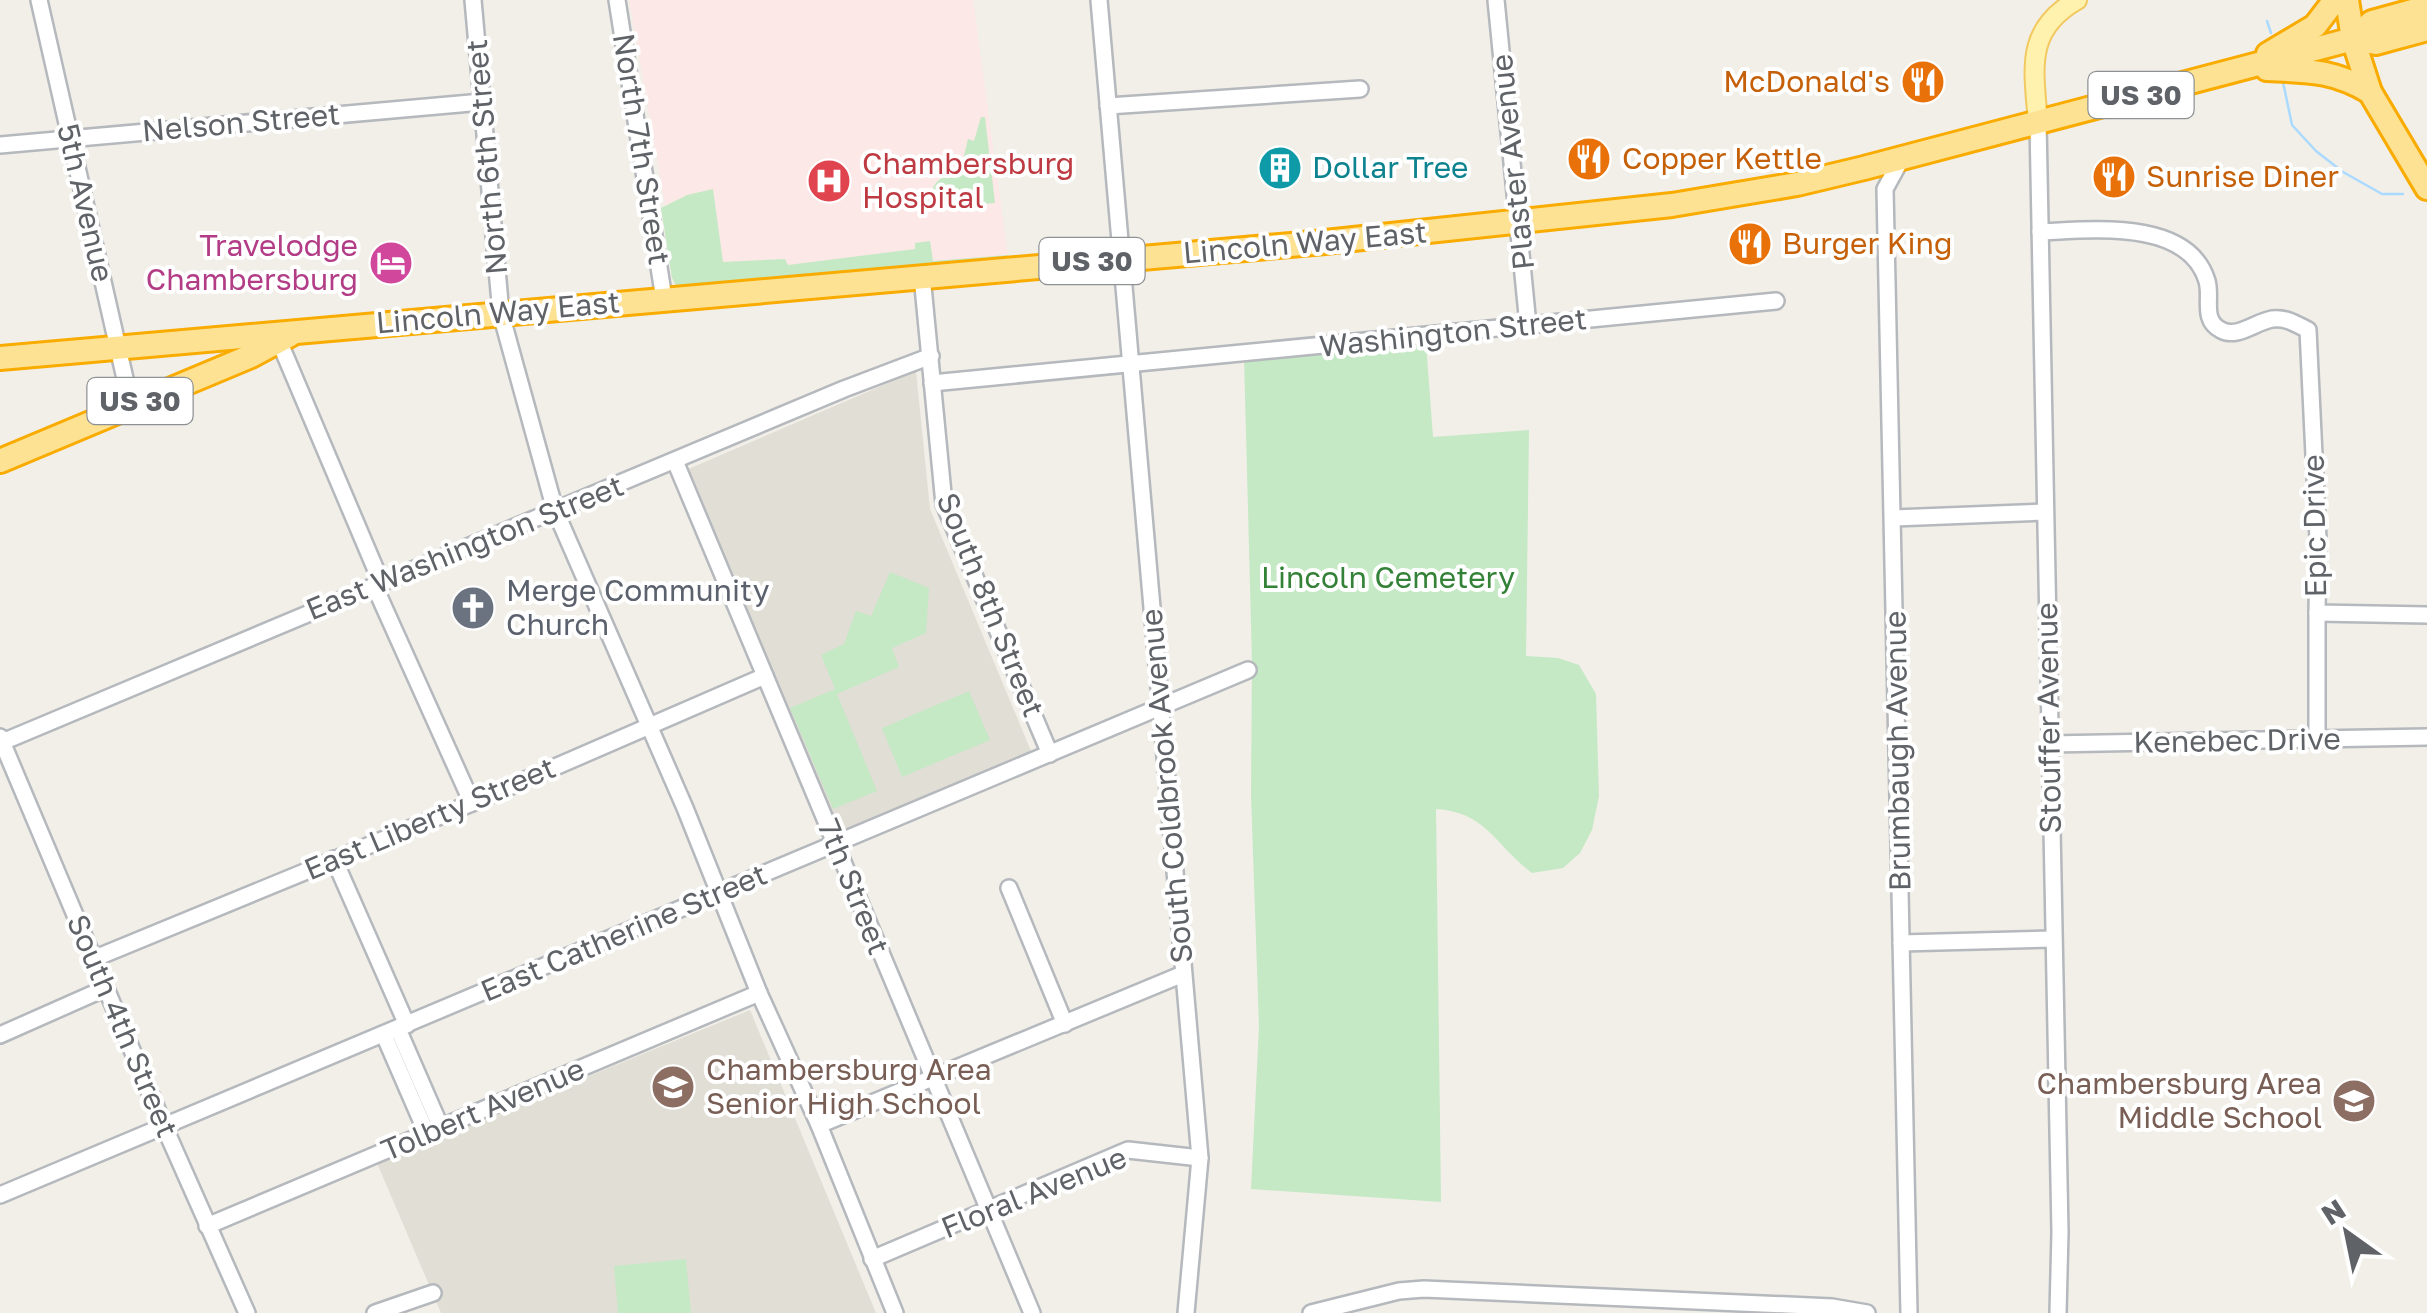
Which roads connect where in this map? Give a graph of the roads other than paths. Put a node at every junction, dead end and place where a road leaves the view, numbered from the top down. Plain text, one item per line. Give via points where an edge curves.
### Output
1 (40, 0) edge
2 (473, 0) edge
3 (617, 0) edge
4 (1099, 0) edge
5 (1496, 0) edge
6 (2077, 0) edge
7 (2335, 0) edge
8 (2347, 0) edge
9 (2427, 7) edge
10 (2427, 29) edge
11 (2353, 39) junction
12 (2244, 68) junction
13 (1360, 89) dead end
14 (2370, 92) junction
15 (482, 102) junction
16 (1108, 106) junction
17 (2038, 123) junction
18 (70, 138) junction
19 (0, 145) edge
20 (1902, 158) junction
21 (1864, 168) junction
22 (2427, 188) edge
23 (1885, 189) junction
24 (1520, 222) junction
25 (2040, 232) junction
26 (1120, 258) junction
27 (922, 276) junction
28 (664, 299) junction
29 (1776, 301) dead end
30 (501, 314) junction
31 (1528, 325) junction
32 (301, 330) junction
33 (214, 338) junction
34 (279, 340) junction
35 (117, 347) junction
36 (931, 356) junction
37 (0, 358) edge
38 (226, 366) junction
39 (1131, 366) junction
40 (932, 383) junction
41 (131, 405) junction
42 (0, 460) edge
43 (675, 461) junction
44 (555, 510) junction
45 (2044, 512) junction
46 (1894, 518) junction
47 (378, 583) junction
48 (2317, 613) junction
49 (2427, 614) edge
50 (1248, 670) dead end
51 (765, 676) junction
52 (1161, 707) junction
53 (649, 725) junction
54 (2426, 737) edge
55 (2318, 739) junction
56 (1, 741) edge
57 (2050, 744) junction
58 (1050, 754) junction
59 (472, 803) junction
60 (836, 844) junction
61 (334, 859) junction
62 (1008, 888) dead end
63 (721, 893) junction
64 (2053, 939) junction
65 (1901, 942) junction
66 (93, 959) junction
67 (1183, 974) junction
68 (106, 988) junction
69 (759, 993) junction
70 (1064, 1024) junction
71 (396, 1029) junction
72 (0, 1034) edge
73 (933, 1077) junction
74 (820, 1124) junction
75 (164, 1126) junction
76 (434, 1131) junction
77 (1200, 1158) junction
78 (0, 1195) edge
79 (989, 1209) junction
80 (207, 1226) junction
81 (872, 1259) junction
82 (433, 1293) dead end
83 (247, 1313) edge
84 (375, 1313) edge
85 (895, 1313) edge
86 (1032, 1313) edge
87 (1186, 1313) edge
88 (1311, 1313) edge
89 (1867, 1313) edge
90 (1909, 1313) edge
91 (2058, 1313) edge

1 - 18 street, 5th Avenue
2 - 15 street, North 6th Street
3 - 28 street, North 7th Street
4 - 16 street, South Coldbrook Avenue
5 - 24 street, Plaster Avenue
6 - 17 main road via 2040,35 2034,65
7 - 12 highway via 2315,26
8 - 11 highway
9 - 11 highway, Lincoln Way East / US 30 via 2372,22
10 - 11 highway, Lincoln Way East / US 30 via 2376,43
11 - 12 highway, Lincoln Way East / US 30
11 - 14 highway
12 - 14 highway via 2329,72
12 - 17 highway, Lincoln Way East / US 30
13 - 16 street
14 - 22 highway
15 - 18 street, Nelson Street
15 - 30 street, North 6th Street
16 - 26 street, South Coldbrook Avenue
17 - 20 highway, Lincoln Way East / US 30
17 - 25 street, Stouffer Avenue
18 - 19 street, Nelson Street
18 - 35 street, 5th Avenue
20 - 21 highway, Lincoln Way East / US 30
20 - 23 street
21 - 23 street
21 - 24 highway, Lincoln Way East / US 30 via 1719,198
23 - 46 street, Brumbaugh Avenue
24 - 26 highway, Lincoln Way East / US 30
24 - 31 street, Plaster Avenue
25 - 45 street, Stouffer Avenue
25 - 48 street, Epic Drive via 2119,229 2162,238 2197,264 2207,282 2208,316 2218,330 2233,334 2274,318 2308,330
26 - 27 highway, Lincoln Way East / US 30
26 - 39 street, South Coldbrook Avenue
27 - 28 highway, Lincoln Way East / US 30
27 - 36 street, South 8th Street
28 - 30 highway, Lincoln Way East / US 30
29 - 31 street, Washington Street
30 - 32 highway, Lincoln Way East / US 30
30 - 44 street, North 6th Street
31 - 39 street, Washington Street
32 - 33 highway, Lincoln Way East / US 30
32 - 34 highway, US 30
33 - 35 highway, Lincoln Way East / US 30
33 - 38 highway
34 - 38 highway, US 30
34 - 47 street
35 - 37 highway, Lincoln Way East / US 30
35 - 41 street, 5th Avenue
36 - 40 street, South 8th Street
36 - 43 street, East Washington Street
38 - 41 highway, US 30
39 - 40 street, Washington Street
39 - 52 street, South Coldbrook Avenue
40 - 58 street, South 8th Street via 944,504
41 - 42 highway, US 30
43 - 44 street, East Washington Street
43 - 51 street, 7th Street
44 - 47 street, East Washington Street
44 - 53 street, North 6th Street
45 - 46 street
45 - 57 street, Stouffer Avenue
46 - 65 street, Brumbaugh Avenue
47 - 56 street, East Washington Street
47 - 59 street
48 - 49 street, Epic Drive
48 - 55 street
50 - 52 street, East Catherine Street
51 - 53 street, East Liberty Street
51 - 60 street, 7th Street
52 - 58 street, East Catherine Street
52 - 67 street, South Coldbrook Avenue
53 - 59 street, East Liberty Street
53 - 63 street, North 6th Street
54 - 55 street, Kenebec Drive
55 - 57 street, Kenebec Drive
56 - 66 street, South 4th Street
57 - 64 street, Stouffer Avenue
58 - 60 street, East Catherine Street
59 - 61 street, East Liberty Street
60 - 63 street, East Catherine Street
60 - 73 street, 7th Street
61 - 66 street, East Liberty Street
61 - 71 street
62 - 70 street
63 - 69 street, North 6th Street
63 - 71 street, East Catherine Street
64 - 65 street
64 - 91 street, Stouffer Avenue
65 - 90 street, Brumbaugh Avenue
66 - 68 street, South 4th Street
67 - 70 street
67 - 77 street, South Coldbrook Avenue
68 - 72 street
68 - 75 street, South 4th Street
69 - 74 street, North 6th Street
69 - 76 street, Tolbert Avenue
70 - 73 street
71 - 75 street, East Catherine Street
71 - 76 street
73 - 74 street
73 - 79 street, 7th Street
74 - 81 street, North 6th Street
75 - 78 street, East Catherine Street
75 - 80 street, South 4th Street
76 - 80 street, Tolbert Avenue
77 - 79 street, Floral Avenue via 1128,1150
77 - 87 street, South Coldbrook Avenue
79 - 81 street, Floral Avenue
79 - 86 street, 7th Street
80 - 83 street, South 4th Street
81 - 85 street, North 6th Street
82 - 84 street
88 - 89 street via 1424,1289

